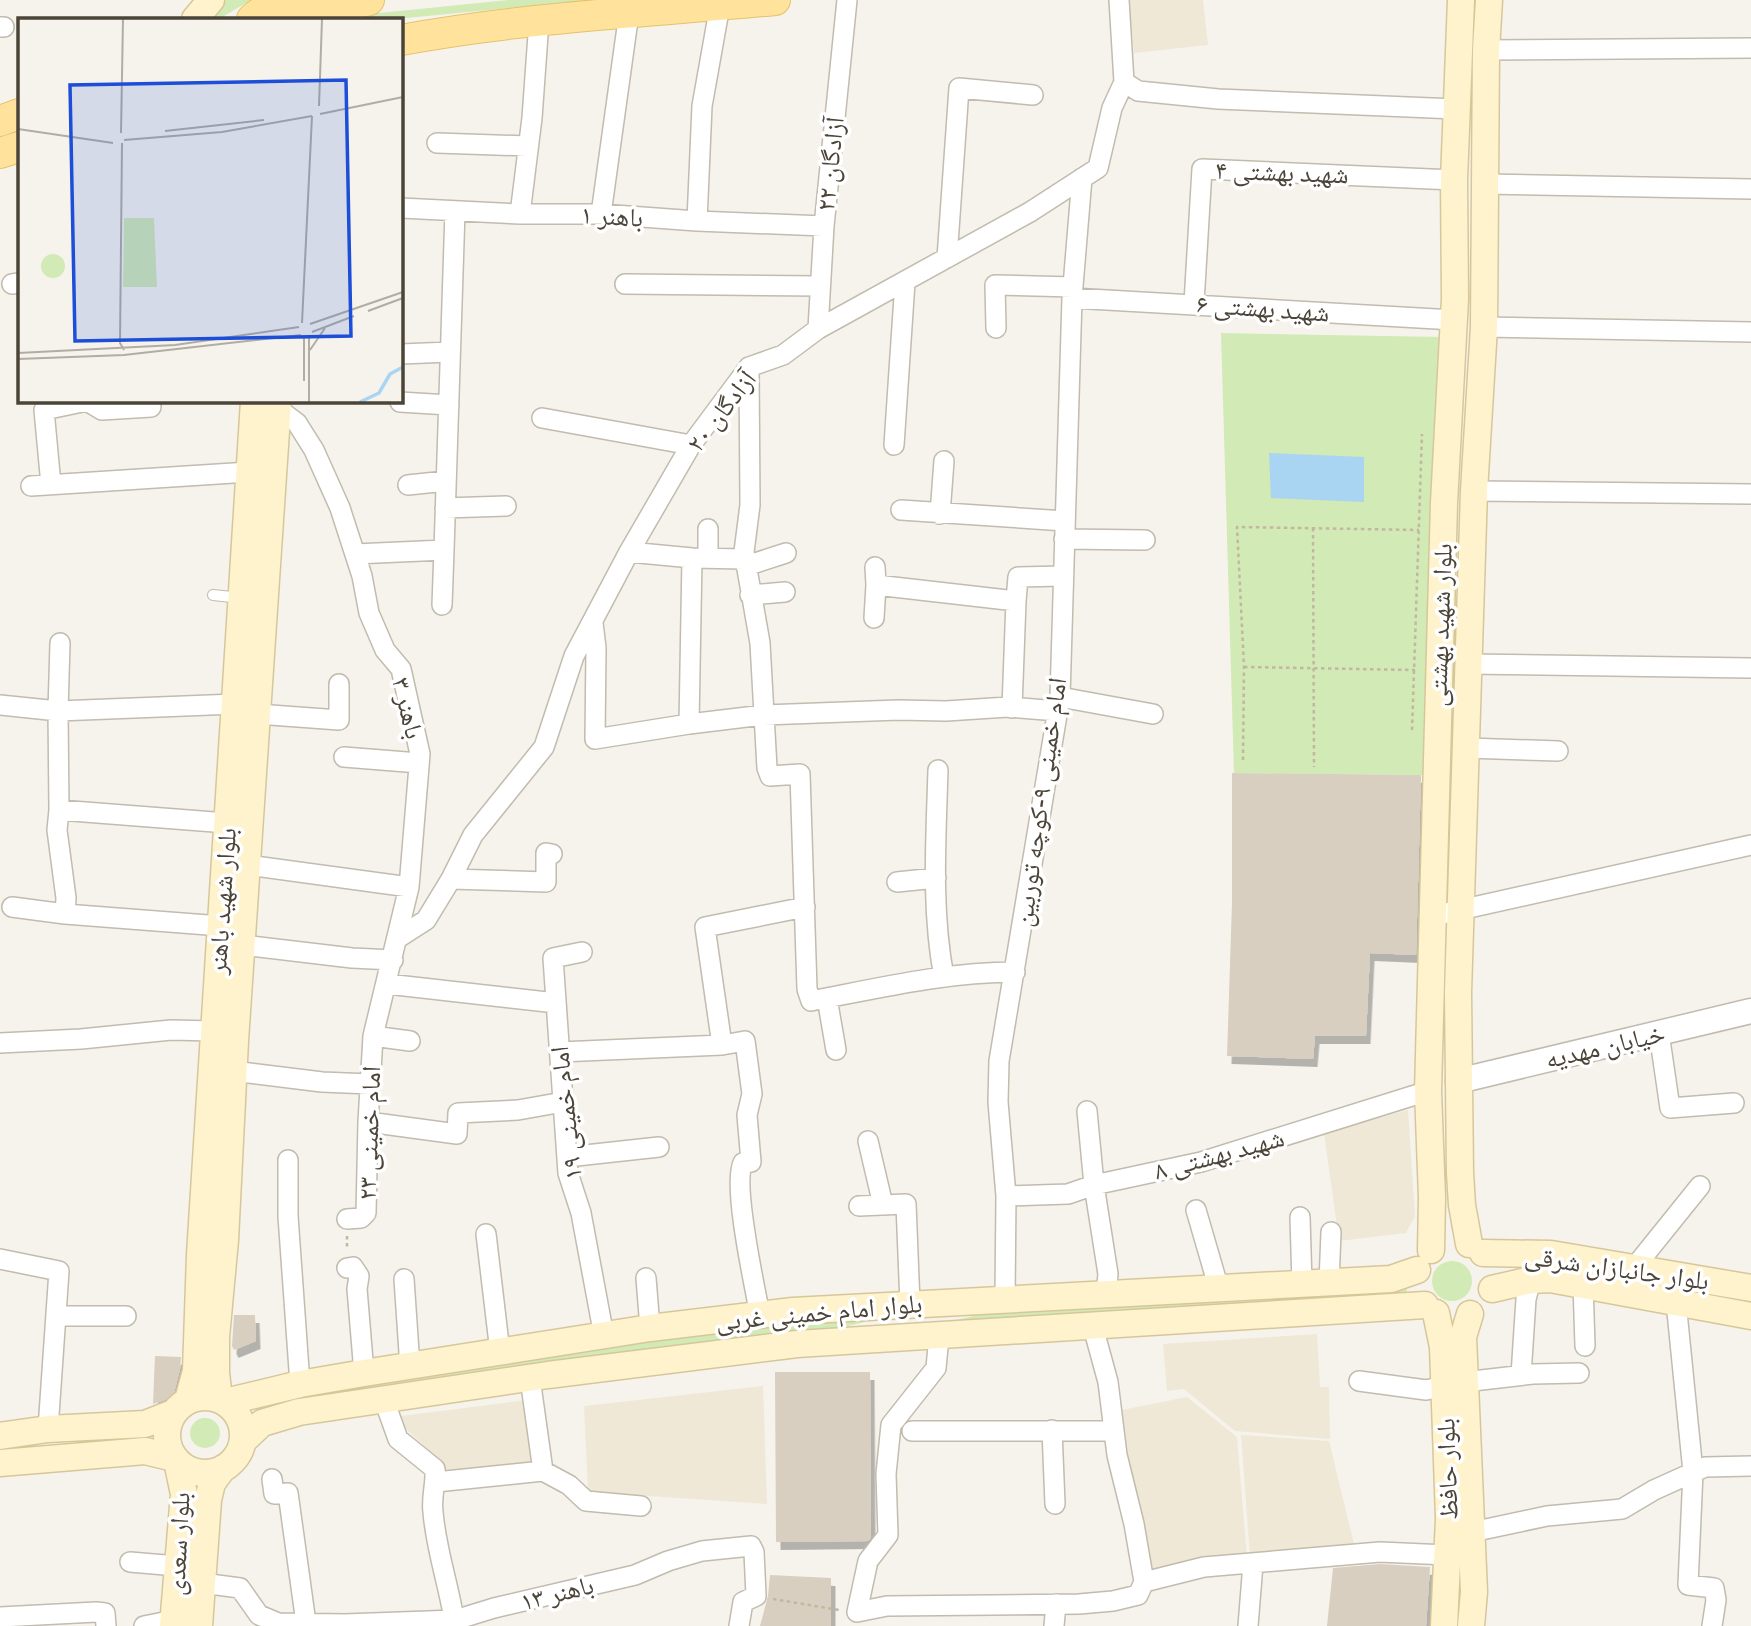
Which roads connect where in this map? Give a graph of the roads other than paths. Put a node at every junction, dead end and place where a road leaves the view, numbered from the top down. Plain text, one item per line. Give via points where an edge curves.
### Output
1 (211, 0) edge
2 (369, 0) edge
3 (775, 0) edge
4 (847, 0) edge
5 (1119, 0) edge
6 (1461, 0) edge
7 (1489, 0) edge
8 (720, 5) junction
9 (263, 9) edge
10 (308, 10) edge
11 (629, 12) junction
12 (196, 18) edge
13 (539, 21) junction
14 (402, 40) edge
15 (1751, 48) edge
16 (1486, 50) junction
17 (1124, 82) junction
18 (1032, 95) dead end
19 (1456, 109) junction
20 (18, 114) edge
21 (0, 121) edge
22 (437, 143) dead end
23 (527, 146) junction
24 (18, 147) edge
25 (0, 153) edge
26 (1082, 178) junction
27 (1454, 180) junction
28 (1485, 184) junction
29 (1751, 189) edge
30 (402, 208) edge
31 (455, 211) junction
32 (520, 214) junction
33 (601, 214) junction
34 (697, 221) junction
35 (824, 226) junction
36 (947, 258) junction
37 (905, 282) junction
38 (625, 284) dead end
39 (820, 286) junction
40 (1073, 292) junction
41 (1194, 303) junction
42 (1454, 320) junction
43 (1484, 327) junction
44 (996, 328) dead end
45 (818, 329) junction
46 (1751, 332) edge
47 (450, 352) junction
48 (402, 354) edge
49 (749, 367) junction
50 (82, 402) edge
51 (89, 402) edge
52 (400, 402) edge
53 (270, 403) edge
54 (449, 405) junction
55 (151, 407) dead end
56 (542, 418) dead end
57 (691, 445) junction
58 (894, 445) dead end
59 (944, 461) dead end
60 (250, 472) junction
61 (446, 481) junction
62 (51, 485) junction
63 (408, 485) dead end
64 (30, 486) dead end
65 (1474, 491) junction
66 (1751, 494) edge
67 (506, 506) dead end
68 (445, 509) junction
69 (901, 510) dead end
70 (940, 514) junction
71 (708, 529) dead end
72 (1065, 530) junction
73 (1145, 540) dead end
74 (444, 550) junction
75 (629, 552) junction
76 (786, 552) dead end
77 (355, 554) junction
78 (700, 558) junction
79 (745, 563) junction
80 (1063, 576) junction
81 (785, 592) dead end
82 (214, 595) dead end
83 (750, 595) junction
84 (242, 598) junction
85 (1016, 601) junction
86 (442, 605) dead end
87 (874, 618) dead end
88 (593, 623) junction
89 (60, 643) dead end
90 (1469, 664) junction
91 (1751, 668) edge
92 (339, 684) dead end
93 (1059, 704) junction
94 (0, 705) edge
95 (250, 708) junction
96 (1012, 708) junction
97 (58, 711) junction
98 (1153, 714) dead end
99 (764, 715) junction
100 (689, 724) junction
101 (1467, 748) junction
102 (1558, 751) dead end
103 (344, 757) dead end
104 (419, 763) junction
105 (938, 770) dead end
106 (1042, 808) junction
107 (60, 810) junction
108 (227, 823) junction
109 (1751, 845) edge
110 (552, 854) dead end
111 (247, 865) junction
112 (936, 878) junction
113 (451, 879) junction
114 (897, 882) dead end
115 (409, 887) junction
116 (12, 907) dead end
117 (805, 908) junction
118 (1462, 911) junction
119 (65, 914) junction
120 (1433, 916) junction
121 (221, 926) junction
122 (398, 938) junction
123 (242, 945) junction
124 (582, 952) dead end
125 (393, 960) junction
126 (1015, 972) junction
127 (944, 977) junction
128 (387, 984) junction
129 (819, 1000) junction
130 (556, 1003) junction
131 (1751, 1011) edge
132 (214, 1031) junction
133 (1659, 1033) junction
134 (373, 1036) junction
135 (410, 1041) dead end
136 (0, 1043) edge
137 (722, 1045) junction
138 (836, 1051) dead end
139 (560, 1052) junction
140 (999, 1061) junction
141 (233, 1071) junction
142 (1458, 1081) junction
143 (370, 1084) junction
144 (1428, 1091) junction
145 (564, 1102) junction
146 (1734, 1103) dead end
147 (1087, 1111) dead end
148 (368, 1122) junction
149 (868, 1141) dead end
150 (659, 1147) dead end
151 (567, 1157) junction
152 (288, 1160) dead end
153 (1094, 1185) junction
154 (1700, 1186) dead end
155 (1006, 1196) junction
156 (883, 1205) junction
157 (859, 1206) dead end
158 (1196, 1210) dead end
159 (1300, 1217) dead end
160 (346, 1219) road end
161 (1331, 1232) dead end
162 (486, 1234) dead end
163 (1476, 1248) junction
164 (0, 1259) edge
165 (1424, 1260) junction
166 (347, 1268) road end
167 (1634, 1268) junction
168 (646, 1278) dead end
169 (404, 1279) dead end
170 (1531, 1280) junction
171 (1329, 1283) junction
172 (1302, 1284) junction
173 (1583, 1284) junction
174 (1751, 1288) edge
175 (1219, 1289) junction
176 (1492, 1289) junction
177 (1106, 1295) junction
178 (1005, 1299) junction
179 (1676, 1302) junction
180 (923, 1303) junction
181 (1431, 1309) junction
182 (1471, 1314) junction
183 (760, 1315) junction
184 (1751, 1315) edge
185 (56, 1316) junction
186 (126, 1316) dead end
187 (1093, 1327) junction
188 (650, 1328) junction
189 (604, 1336) junction
190 (939, 1336) junction
191 (1585, 1346) dead end
192 (500, 1352) junction
193 (410, 1367) junction
194 (364, 1373) junction
195 (1578, 1373) dead end
196 (1521, 1375) junction
197 (530, 1378) junction
198 (1359, 1381) dead end
199 (300, 1384) junction
200 (1454, 1384) junction
201 (222, 1400) junction
202 (384, 1400) junction
203 (181, 1406) junction
204 (48, 1429) junction
205 (1052, 1430) junction
206 (912, 1431) dead end
207 (1114, 1431) junction
208 (0, 1436) edge
209 (243, 1441) junction
210 (176, 1460) junction
211 (0, 1463) edge
212 (1751, 1466) edge
213 (223, 1468) junction
214 (543, 1471) junction
215 (1693, 1472) junction
216 (272, 1479) dead end
217 (436, 1482) junction
218 (1055, 1504) dead end
219 (641, 1506) dead end
220 (1472, 1532) junction
221 (1447, 1555) junction
222 (130, 1562) dead end
223 (1253, 1564) junction
224 (177, 1566) junction
225 (1144, 1582) junction
226 (202, 1583) junction
227 (1056, 1604) junction
228 (0, 1616) edge
229 (856, 1619) edge
230 (173, 1623) edge
231 (306, 1623) junction
232 (455, 1623) edge
233 (106, 1626) edge
234 (144, 1626) edge
235 (199, 1626) edge
236 (739, 1626) edge
237 (1054, 1626) edge
238 (1248, 1626) edge
239 (1444, 1626) edge
240 (1471, 1626) edge
241 (1712, 1626) edge

1 - 12 main road
2 - 10 main road
3 - 8 main road
4 - 35 street, آزادگان ۲۲
5 - 17 street, آزادگان ۲۰
6 - 19 main road, بلوار شهید بهشتی
7 - 16 main road, بلوار شهید بهشتی
8 - 11 main road
8 - 34 street via 702,106
9 - 10 main road via 278,5
11 - 13 main road
11 - 33 street
13 - 14 main road
13 - 23 street
15 - 16 street
16 - 28 main road, بلوار شهید بهشتی
17 - 19 street via 1138,91 1273,102
17 - 26 street, آزادگان ۲۰ via 1112,108 1098,168
18 - 36 street via 959,88
19 - 27 main road, بلوار شهید بهشتی
20 - 21 main road
22 - 23 street
23 - 32 street
24 - 25 main road
26 - 36 street, آزادگان ۲۰
26 - 40 street, امام خمینی ۹-کوچه توربین
27 - 41 street, شهید بهشتی ۴ via 1202,169
27 - 42 main road, بلوار شهید بهشتی
28 - 29 street
28 - 43 main road, بلوار شهید بهشتی
30 - 31 street, باهنر ۱
31 - 32 street, باهنر ۱
31 - 47 street
32 - 33 street, باهنر ۱
33 - 34 street, باهنر ۱
34 - 35 street, باهنر ۱
35 - 39 street, آزادگان ۲۲
36 - 37 street, آزادگان ۲۰
37 - 45 street, آزادگان ۲۰
37 - 58 street
38 - 39 street
39 - 45 street, آزادگان ۲۲
40 - 41 street, شهید بهشتی ۶
40 - 44 street, شهید بهشتی ۶ via 995,285
40 - 72 street, امام خمینی ۹-کوچه توربین
41 - 42 street, شهید بهشتی ۶
42 - 43 main road
42 - 120 main road, بلوار شهید بهشتی via 1444,503
43 - 46 street
43 - 65 main road, بلوار شهید بهشتی
45 - 49 street, آزادگان ۲۰ via 783,355
47 - 48 street
47 - 54 street
49 - 57 street, آزادگان ۲۰
49 - 79 street via 750,505
50 - 62 street via 44,410
51 - 55 street via 102,410
52 - 54 street
53 - 60 main road, بلوار شهید باهنر
53 - 77 street, باهنر ۳ via 297,423 314,450
53 - 95 main road, بلوار شهید باهنر
54 - 61 street
56 - 57 street
57 - 75 street, آزادگان ۲۰
59 - 70 street
60 - 62 street
60 - 84 main road, بلوار شهید باهنر
61 - 63 street
61 - 68 street
62 - 64 street
65 - 66 street
65 - 90 main road, بلوار شهید بهشتی
67 - 68 street
68 - 74 street
69 - 70 street
70 - 72 street
71 - 78 street
72 - 73 street
72 - 80 street, امام خمینی ۹-کوچه توربین
74 - 77 street
74 - 86 street
75 - 78 street
75 - 88 street, آزادگان ۲۰
76 - 79 street
77 - 104 street, باهنر ۳ via 369,613 385,650 401,669
78 - 79 street
78 - 100 street
79 - 83 street
80 - 85 street via 1018,577
80 - 93 street, امام خمینی ۹-کوچه توربین
81 - 83 street
82 - 84 lane
83 - 99 street via 760,643
84 - 95 main road, بلوار شهید باهنر
85 - 87 street via 876,576
85 - 96 street
88 - 100 street via 595,739
88 - 113 street, آزادگان ۲۰ via 574,656 544,747 473,835
89 - 97 street
90 - 91 street
90 - 101 main road, بلوار شهید بهشتی
92 - 95 street via 338,720
93 - 96 street
93 - 98 street
93 - 106 street, امام خمینی ۹-کوچه توربین
94 - 97 street
95 - 97 street
95 - 108 main road, بلوار شهید باهنر
95 - 111 main road, بلوار شهید باهنر
96 - 99 street
97 - 107 street
99 - 100 street
99 - 117 street via 770,775 800,774
101 - 102 street
101 - 118 main road, بلوار شهید بهشتی
103 - 104 street
104 - 115 street, باهنر ۳
105 - 112 street
106 - 126 street, امام خمینی ۹-کوچه توربین
106 - 140 street via 993,1067
107 - 108 street
107 - 119 street via 57,830
108 - 121 main road, بلوار شهید باهنر
109 - 118 street
110 - 113 street via 546,853 546,882
111 - 115 street
111 - 123 main road, بلوار شهید باهنر
112 - 114 street
112 - 127 street
113 - 122 street, آزادگان ۲۰ via 426,920
115 - 122 street, باهنر ۳
116 - 119 street
117 - 129 street via 807,989
117 - 137 street via 705,927
118 - 120 street
118 - 142 main road, بلوار شهید بهشتی
119 - 121 street
120 - 144 main road, بلوار شهید بهشتی
121 - 132 main road, بلوار شهید باهنر
122 - 125 street, باهنر ۳
123 - 125 street
123 - 141 main road, بلوار شهید باهنر
124 - 130 street, امام خمینی ۱۹ via 553,958
125 - 128 street, باهنر ۳
126 - 127 street
126 - 140 street, امام خمینی ۹-کوچه توربین
127 - 129 street
128 - 130 street
128 - 134 street, باهنر ۳
129 - 138 street
130 - 139 street, امام خمینی ۱۹
131 - 133 street, خیابان مهدیه
132 - 136 street
132 - 203 main road, بلوار شهید باهنر via 196,1371
133 - 142 street, خیابان مهدیه
133 - 146 street via 1670,1108
134 - 135 street
134 - 143 street, امام خمینی ۲۳
137 - 139 street
137 - 183 street via 745,1041 752,1094 747,1115 751,1163 740,1168 740,1183 747,1256
139 - 145 street, امام خمینی ۱۹
140 - 155 street, امام خمینی ۹-کوچه توربین
141 - 143 street
141 - 201 main road, بلوار شهید باهنر via 216,1338
142 - 163 main road, بلوار شهید بهشتی via 1462,1205
143 - 148 street, امام خمینی ۲۳
144 - 153 street, شهید بهشتی ۸ via 1201,1163
144 - 165 main road, بلوار شهید بهشتی via 1432,1198
145 - 148 street via 458,1113 457,1134
145 - 151 street, امام خمینی ۱۹
147 - 153 street
148 - 160 street, امام خمینی ۲۳ via 366,1213
149 - 156 street
150 - 151 street
151 - 189 street, امام خمینی ۱۹
152 - 199 street
153 - 155 street, شهید بهشتی ۸ via 1068,1195
153 - 177 street via 1108,1274
154 - 167 street
155 - 178 street, امام خمینی ۹-کوچه توربین
156 - 157 street
156 - 180 street via 906,1204
158 - 175 street
159 - 172 street
161 - 171 street
162 - 192 street
163 - 165 main road via 1445,1242
163 - 167 main road, بلوار جانبازان شرقی
163 - 176 main road via 1490,1263
164 - 185 street via 59,1271
165 - 171 main road, بلوار امام خمینی غربی via 1391,1279
165 - 181 main road via 1416,1282 1419,1295
166 - 194 street via 353,1267 359,1276
167 - 174 main road, بلوار جانبازان شرقی
168 - 188 street
169 - 193 street
170 - 173 main road, بلوار جانبازان شرقی
170 - 176 main road, بلوار جانبازان شرقی
170 - 196 street
171 - 172 main road, بلوار امام خمینی غربی
172 - 175 main road, بلوار امام خمینی غربی
173 - 179 main road, بلوار جانبازان شرقی
173 - 191 street
175 - 177 main road, بلوار امام خمینی غربی
176 - 182 main road via 1483,1306
177 - 178 main road, بلوار امام خمینی غربی
178 - 180 main road, بلوار امام خمینی غربی
179 - 184 main road, بلوار جانبازان شرقی
179 - 215 street
180 - 183 main road, بلوار امام خمینی غربی
180 - 190 main road
181 - 182 main road via 1450,1318
181 - 187 main road, بلوار امام خمینی غربی
181 - 200 main road, بلوار حافظ
182 - 200 main road, بلوار حافظ
183 - 188 main road, بلوار امام خمینی غربی
185 - 186 street
185 - 204 street
187 - 190 main road, بلوار امام خمینی غربی
187 - 207 street via 1108,1382
188 - 189 main road, بلوار امام خمینی غربی
189 - 192 main road, بلوار امام خمینی غربی
190 - 197 main road, بلوار امام خمینی غربی via 797,1344
190 - 229 street via 936,1368 891,1425 886,1474 888,1535 867,1561
192 - 193 main road, بلوار امام خمینی غربی
193 - 194 main road, بلوار امام خمینی غربی
194 - 199 main road, بلوار امام خمینی غربی
195 - 196 street
196 - 200 street
197 - 202 main road, بلوار امام خمینی غربی
197 - 214 street
198 - 200 street via 1426,1390
199 - 201 main road, بلوار امام خمینی غربی
200 - 220 main road, بلوار حافظ via 1468,1420
200 - 221 main road, بلوار حافظ
201 - 203 main road via 208,1396
201 - 209 main road via 240,1418
202 - 209 main road, بلوار امام خمینی غربی via 299,1412 262,1423
202 - 217 street via 398,1439 435,1469
203 - 204 main road via 145,1424
203 - 210 main road via 167,1424 169,1450
204 - 208 main road
205 - 206 street
205 - 207 street
205 - 218 street
207 - 225 street
209 - 213 main road via 233,1462
210 - 211 main road via 145,1451
210 - 213 main road via 200,1473
210 - 224 main road, بلوار سعدی via 184,1494
212 - 215 street via 1705,1467
213 - 226 main road, بلوار سعدی via 212,1483 208,1500
214 - 217 street
214 - 219 street via 586,1501
215 - 220 street via 1622,1509 1547,1516
215 - 241 street via 1688,1585 1714,1588
216 - 231 street via 274,1494 288,1493
217 - 232 street via 433,1512
220 - 240 main road, بلوار حافظ
221 - 223 street via 1380,1552
221 - 239 main road, بلوار حافظ
222 - 224 street
223 - 225 street via 1204,1567
223 - 238 street
224 - 230 main road, بلوار سعدی
225 - 227 street via 1138,1595
226 - 231 street, باهنر ۱۳ via 240,1588 259,1615 278,1623
226 - 235 main road, بلوار سعدی
227 - 229 street via 887,1606
227 - 237 street
228 - 233 street via 96,1612 105,1613
230 - 234 street
231 - 232 street, باهنر ۱۳
232 - 236 street, باهنر ۱۳ via 494,1608 635,1575 702,1551 751,1546 756,1596 743,1602

